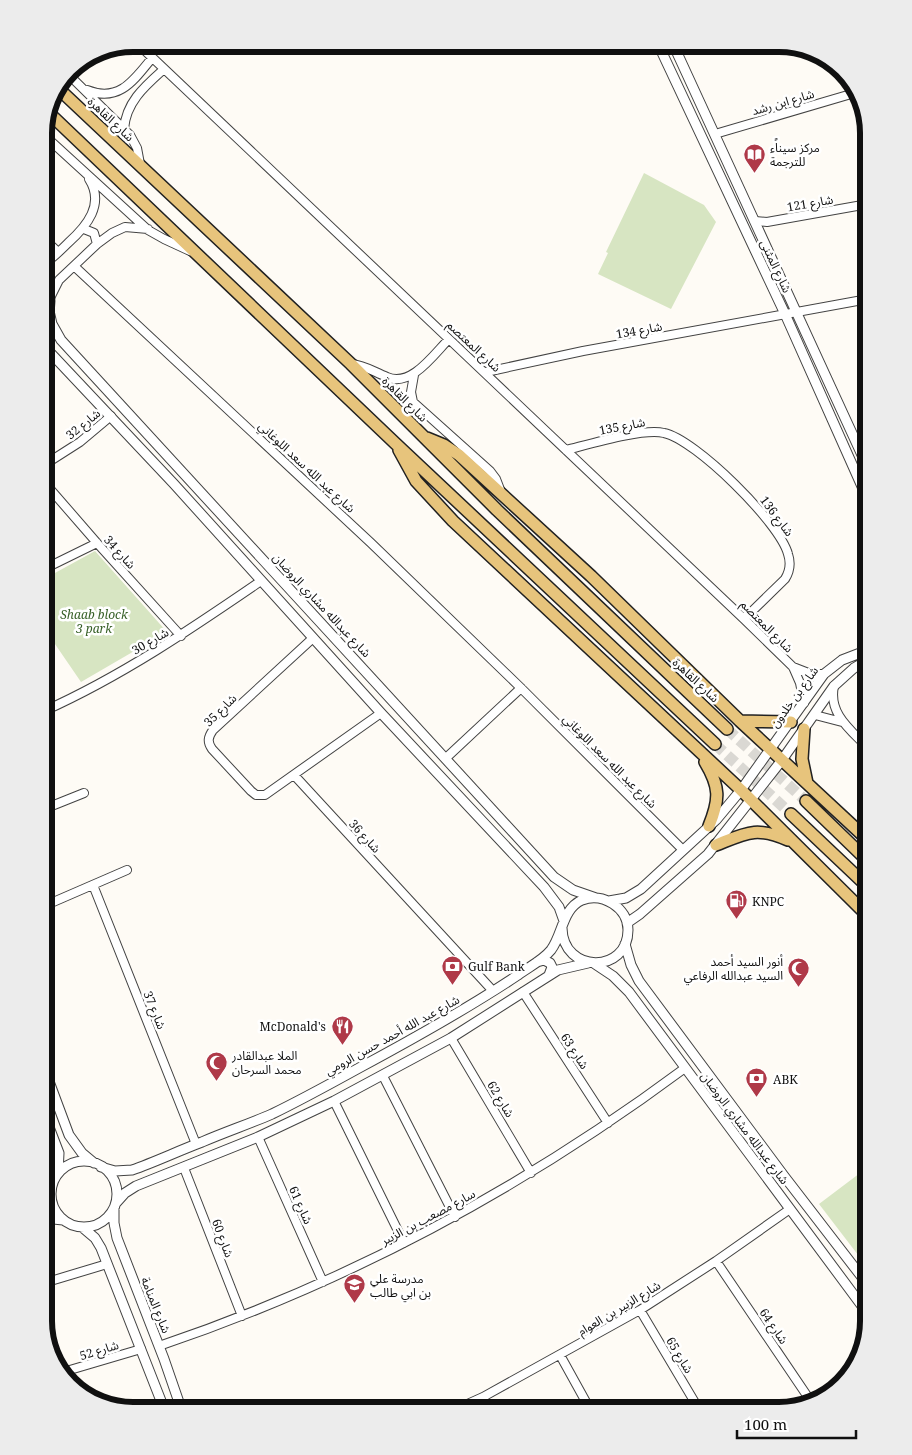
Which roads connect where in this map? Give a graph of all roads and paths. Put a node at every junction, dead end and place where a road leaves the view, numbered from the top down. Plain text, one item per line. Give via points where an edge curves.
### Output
1 (146, 52) edge
2 (662, 53) edge
3 (677, 53) edge
4 (152, 58) junction
5 (164, 69) junction
6 (74, 79) edge
7 (84, 89) junction
8 (64, 93) edge
9 (849, 95) edge
10 (54, 118) edge
11 (54, 121) edge
12 (64, 126) junction
13 (124, 129) junction
14 (715, 134) junction
15 (53, 143) edge
16 (140, 164) junction
17 (85, 173) junction
18 (859, 206) edge
19 (755, 221) junction
20 (84, 229) junction
21 (148, 230) junction
22 (97, 244) junction
23 (53, 247) edge
24 (58, 252) junction
25 (195, 253) junction
26 (53, 256) edge
27 (74, 266) junction
28 (53, 292) edge
29 (859, 301) edge
30 (798, 312) junction
31 (785, 314) junction
32 (53, 323) edge
33 (449, 339) junction
34 (53, 345) edge
35 (66, 345) junction
36 (53, 354) edge
37 (351, 364) junction
38 (486, 372) junction
39 (414, 375) junction
40 (111, 416) junction
41 (424, 438) junction
42 (396, 444) junction
43 (859, 448) edge
44 (566, 450) junction
45 (53, 459) edge
46 (185, 475) junction
47 (859, 480) edge
48 (174, 484) junction
49 (53, 492) edge
50 (502, 494) junction
51 (749, 498) joint
52 (208, 500) junction
53 (194, 506) junction
54 (97, 544) junction
55 (53, 565) edge
56 (261, 581) junction
57 (744, 619) junction
58 (181, 636) junction
59 (314, 638) junction
60 (859, 653) edge
61 (859, 665) edge
62 (792, 667) junction
63 (824, 674) junction
64 (834, 686) junction
65 (521, 688) junction
66 (804, 703) junction
67 (53, 707) edge
68 (382, 712) junction
69 (815, 714) junction
70 (740, 721) junction
71 (791, 722) junction
72 (844, 723) junction
73 (727, 729) tunnel mouth
74 (804, 729) junction
75 (859, 739) edge
76 (714, 744) tunnel mouth
77 (697, 750) junction
78 (771, 750) junction
79 (446, 758) junction
80 (782, 760) junction
81 (294, 775) junction
82 (807, 783) junction
83 (741, 790) junction
84 (84, 793) dead end
85 (480, 795) junction
86 (750, 799) junction
87 (806, 800) tunnel mouth
88 (466, 803) junction
89 (52, 805) edge
90 (494, 811) junction
91 (791, 814) tunnel mouth
92 (481, 819) junction
93 (709, 826) junction
94 (859, 832) edge
95 (792, 841) junction
96 (716, 845) junction
97 (683, 850) junction
98 (859, 851) edge
99 (127, 870) dead end
100 (554, 877) junction
101 (859, 878) edge
102 (93, 885) junction
103 (544, 887) junction
104 (641, 889) junction
105 (596, 898) junction
106 (609, 901) junction
107 (653, 901) junction
108 (52, 902) edge
109 (859, 907) edge
110 (627, 923) junction
111 (563, 925) junction
112 (625, 944) junction
113 (537, 962) junction
114 (593, 963) junction
115 (549, 975) junction
116 (642, 985) junction
117 (493, 991) junction
118 (522, 992) junction
119 (628, 992) junction
120 (452, 1038) junction
121 (685, 1068) junction
122 (383, 1076) junction
123 (52, 1090) edge
124 (334, 1101) junction
125 (739, 1116) junction
126 (608, 1123) junction
127 (727, 1125) junction
128 (52, 1134) edge
129 (69, 1135) junction
130 (258, 1137) junction
131 (54, 1138) junction
132 (196, 1144) junction
133 (98, 1165) junction
134 (144, 1166) junction
135 (184, 1168) junction
136 (58, 1173) junction
137 (531, 1173) junction
138 (150, 1181) junction
139 (53, 1183) joint
140 (52, 1189) edge
141 (52, 1203) edge
142 (115, 1205) junction
143 (790, 1209) junction
144 (455, 1217) junction
145 (52, 1219) edge
146 (63, 1220) junction
147 (82, 1227) junction
148 (404, 1244) junction
149 (716, 1261) junction
150 (107, 1264) junction
151 (859, 1273) edge
152 (52, 1281) edge
153 (323, 1282) junction
154 (859, 1302) edge
155 (640, 1310) junction
156 (242, 1316) junction
157 (159, 1346) junction
158 (141, 1349) junction
159 (560, 1356) junction
160 (69, 1370) edge
161 (808, 1397) edge
162 (483, 1398) junction
163 (162, 1402) edge
164 (179, 1402) edge
165 (473, 1402) edge
166 (485, 1402) edge
167 (586, 1402) edge
168 (695, 1402) edge

1 - 4 street, شارع المعتصم
2 - 31 street, شارع المثنى
3 - 14 street, شارع المثنى
4 - 5 street, شارع المعتصم
4 - 7 street via 134,80 117,91 105,94
5 - 13 street via 132,103
5 - 33 street, شارع المعتصم
6 - 7 street
7 - 13 street
8 - 16 main road, شارع القاهرة
9 - 14 street, شارع ابن رشد
10 - 12 main road
11 - 12 main road
12 - 25 main road
13 - 16 street via 137,148
14 - 19 street, شارع المثنى
15 - 17 street
16 - 37 main road, شارع القاهرة
17 - 20 street via 94,189 95,201
17 - 21 street
18 - 19 street, شارع 121 via 767,222
19 - 30 street, شارع المثنى
20 - 22 street via 94,233
20 - 24 street
21 - 22 street via 120,229
21 - 25 street
22 - 27 street
23 - 24 street
24 - 26 street
25 - 42 main road
27 - 28 street via 59,280
27 - 65 street, شارع عبد الله سعد اللوغاني
29 - 30 street, شارع 134
30 - 31 street, شارع 134
30 - 43 street, شارع المثنى
31 - 38 street, شارع 134
31 - 47 street, شارع المثنى
32 - 35 street, شارع عبدالله مشاري الروضان
33 - 38 street, شارع المعتصم
33 - 39 street
34 - 35 street via 60,342
35 - 46 street, شارع عبدالله مشاري الروضان
36 - 40 street
37 - 39 street via 366,366 391,379
37 - 41 main road, شارع القاهرة
38 - 44 street, شارع المعتصم
39 - 50 street via 413,402 490,471
40 - 45 street, شارع 32
40 - 48 street
41 - 50 main road via 452,450
41 - 73 main road, شارع القاهرة
42 - 76 main road
42 - 77 main road via 416,481 436,504
44 - 51 street, شارع 135 via 644,432 665,433 684,441
44 - 57 street, شارع المعتصم
46 - 48 street via 184,487
46 - 52 street, شارع عبدالله مشاري الروضان
48 - 53 street
49 - 54 street, شارع 34
50 - 70 main road
51 - 57 street, شارع 136 via 784,543 790,567 782,583
52 - 53 street via 202,494 195,494 192,499
52 - 79 street, شارع عبدالله مشاري الروضان
53 - 56 street
54 - 55 street
54 - 58 street, شارع 34
56 - 58 street, شارع 30
56 - 59 street
57 - 62 street, شارع المعتصم
58 - 67 street, شارع 30
59 - 68 street
59 - 81 street, شارع 35 via 208,738 212,748 254,794 265,795
60 - 63 street, شارع بن خلدون via 842,660
61 - 64 street, شارع بن خلدون
62 - 63 street, شارع المعتصم
62 - 66 street, شارع المعتصم via 800,683
63 - 66 street, شارع بن خلدون
64 - 69 street, شارع بن خلدون
64 - 72 street via 833,703
65 - 79 street
65 - 97 street, شارع عبد الله سعد اللوغاني
66 - 71 street, شارع بن خلدون
68 - 81 street
68 - 88 street
69 - 72 street
69 - 74 street, شارع بن خلدون
70 - 71 main road
70 - 78 main road
71 - 78 street, شارع بن خلدون
72 - 75 street
74 - 80 street, شارع بن خلدون
74 - 82 main road via 802,759
77 - 83 main road
77 - 93 main road via 717,788 716,809
78 - 80 main road
78 - 83 street
79 - 85 street, شارع عبدالله مشاري الروضان
80 - 82 main road
80 - 86 street
81 - 117 street, شارع 36
82 - 94 main road
83 - 86 main road
83 - 93 street
84 - 89 street
85 - 88 street via 472,804
85 - 90 street, شارع عبدالله مشاري الروضان
86 - 95 main road
86 - 96 street
87 - 98 main road
88 - 92 street
90 - 92 street via 483,813
90 - 100 street, شارع عبدالله مشاري الروضان
91 - 101 main road
92 - 103 street
93 - 97 street
95 - 96 main road via 757,831
95 - 109 main road
96 - 107 street
97 - 104 street
99 - 102 street
100 - 103 street via 552,885
100 - 105 street, شارع عبدالله مشاري الروضان via 573,890
102 - 108 street
102 - 132 street, شارع 37
103 - 111 street via 560,908
104 - 106 street via 626,898
104 - 107 street via 644,898
105 - 106 street
105 - 111 street via 576,904 566,914
106 - 110 street via 620,910
107 - 110 street
110 - 112 street
111 - 113 street, شارع عبد الله أحمد حسن الرومي via 552,949
111 - 114 street via 562,935 568,948 578,958
112 - 114 street via 613,958
112 - 116 street, شارع عبدالله مشاري الروضان via 631,965
113 - 115 street via 544,960 550,963
113 - 117 street, شارع عبد الله أحمد حسن الرومي
114 - 115 street via 568,967
114 - 119 street, شارع عبدالله مشاري الروضان via 614,976
115 - 118 street
116 - 119 street via 633,983
116 - 125 street, شارع عبدالله مشاري الروضان
117 - 132 street, شارع عبد الله أحمد حسن الرومي via 433,1028 272,1114
118 - 120 street
118 - 126 street, شارع 63
119 - 121 street, شارع عبدالله مشاري الروضان
120 - 122 street
120 - 137 street, شارع 62
121 - 126 street, سارع مصعب بن الزبير
121 - 127 street, شارع عبدالله مشاري الروضان
122 - 124 street
122 - 144 street
123 - 129 street
124 - 130 street
124 - 148 street
125 - 127 street via 730,1114 726,1119
125 - 151 street, شارع عبدالله مشاري الروضان
126 - 137 street, سارع مصعب بن الزبير
127 - 143 street, شارع عبدالله مشاري الروضان
128 - 131 street
129 - 131 street via 62,1140
129 - 133 street
130 - 135 street
130 - 153 street, شارع 61
131 - 136 street via 60,1157
132 - 134 street, شارع عبد الله أحمد حسن الرومي
133 - 134 street, شارع عبد الله أحمد حسن الرومي via 115,1171
133 - 136 street via 75,1163
133 - 142 street via 114,1182
134 - 138 street via 142,1174
135 - 138 street
135 - 156 street, شارع 60
136 - 139 street
137 - 144 street, سارع مصعب بن الزبير
138 - 142 street via 130,1190
139 - 140 street
141 - 146 street
142 - 147 street via 102,1222
142 - 157 street, شارع المنامة via 117,1238
143 - 149 street, شارع الزبير بن العوام
143 - 154 street, شارع عبدالله مشاري الروضان
144 - 148 street, سارع مصعب بن الزبير
145 - 146 street
146 - 147 street
147 - 150 street via 95,1238
148 - 153 street, سارع مصعب بن الزبير
149 - 155 street, شارع الزبير بن العوام
149 - 161 street, شارع 64
150 - 152 street
150 - 158 street
153 - 156 street, سارع مصعب بن الزبير
155 - 159 street, شارع الزبير بن العوام
155 - 168 street, شارع 65
156 - 157 street, سارع مصعب بن الزبير
157 - 164 street, شارع المنامة
158 - 160 street, شارع 52
158 - 163 street
159 - 162 street, شارع الزبير بن العوام
159 - 167 street
162 - 165 street, شارع الزبير بن العوام
162 - 166 street

